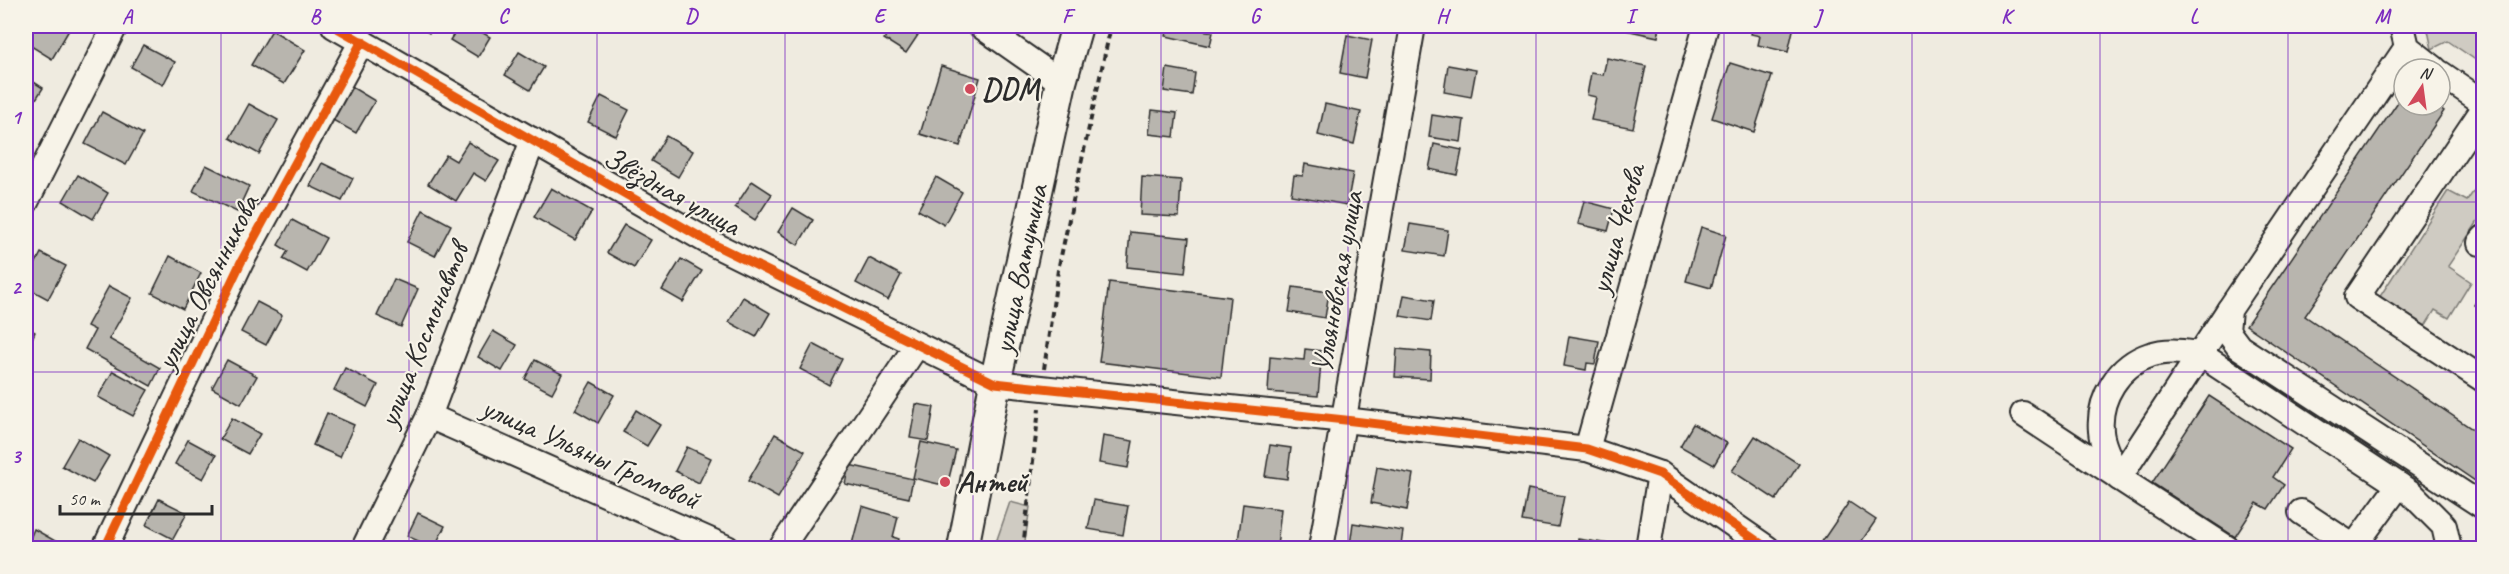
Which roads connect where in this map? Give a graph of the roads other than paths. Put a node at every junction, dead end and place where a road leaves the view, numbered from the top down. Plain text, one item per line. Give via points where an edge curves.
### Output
1 (115, 26) edge
2 (334, 26) edge
3 (981, 26) edge
4 (1077, 26) edge
5 (1413, 26) edge
6 (1706, 26) edge
7 (2405, 36) edge
8 (362, 41) junction
9 (2424, 57) edge
10 (2452, 81) edge
11 (1060, 82) junction
12 (2484, 103) edge
13 (2484, 108) edge
14 (532, 140) junction
15 (26, 202) edge
16 (2229, 310) junction
17 (917, 345) junction
18 (2200, 354) junction
19 (2484, 380) edge
20 (995, 383) junction
21 (2023, 414) dead end
22 (429, 416) junction
23 (1345, 420) junction
24 (1587, 449) junction
25 (1660, 474) junction
26 (2120, 478) junction
27 (2399, 484) junction
28 (2484, 507) edge
29 (2301, 512) dead end
30 (2354, 548) edge
31 (105, 549) edge
32 (364, 549) edge
33 (727, 549) edge
34 (781, 549) edge
35 (963, 549) edge
36 (1321, 549) edge
37 (1648, 549) edge
38 (1767, 549) edge
39 (2228, 549) edge
40 (2450, 549) edge

1 - 15 street
2 - 8 street, Звёздная улица
3 - 11 street
4 - 11 main road, улица Ватутина
5 - 23 street, Ульяновская улица
6 - 24 street, улица Чехова
7 - 9 street
7 - 16 street
8 - 14 street, Звёздная улица
8 - 31 street, улица Овсянникова via 242,262
10 - 12 street
11 - 20 main road, улица Ватутина
13 - 19 street via 2357,297
14 - 17 street, Звёздная улица via 707,241
14 - 22 street, улица Космонавтов
16 - 18 street
16 - 28 street via 2227,331 2239,347
17 - 20 street, Звёздная улица
17 - 34 street
18 - 26 street
18 - 26 street via 2174,351 2150,355 2128,366 2112,384 2102,407 2101,431 2107,454
18 - 27 street
20 - 23 street, Звёздная улица
20 - 35 main road, улица Ватутина
21 - 26 street
22 - 32 street, улица Космонавтов
22 - 33 street, улица Ульяны Громовой
23 - 24 street, Звёздная улица
23 - 36 street, Ульяновская улица
24 - 25 street, Звёздная улица
25 - 37 street
25 - 38 street, Звёздная улица
26 - 39 street
27 - 30 street
27 - 40 street via 2444,526
29 - 30 street

